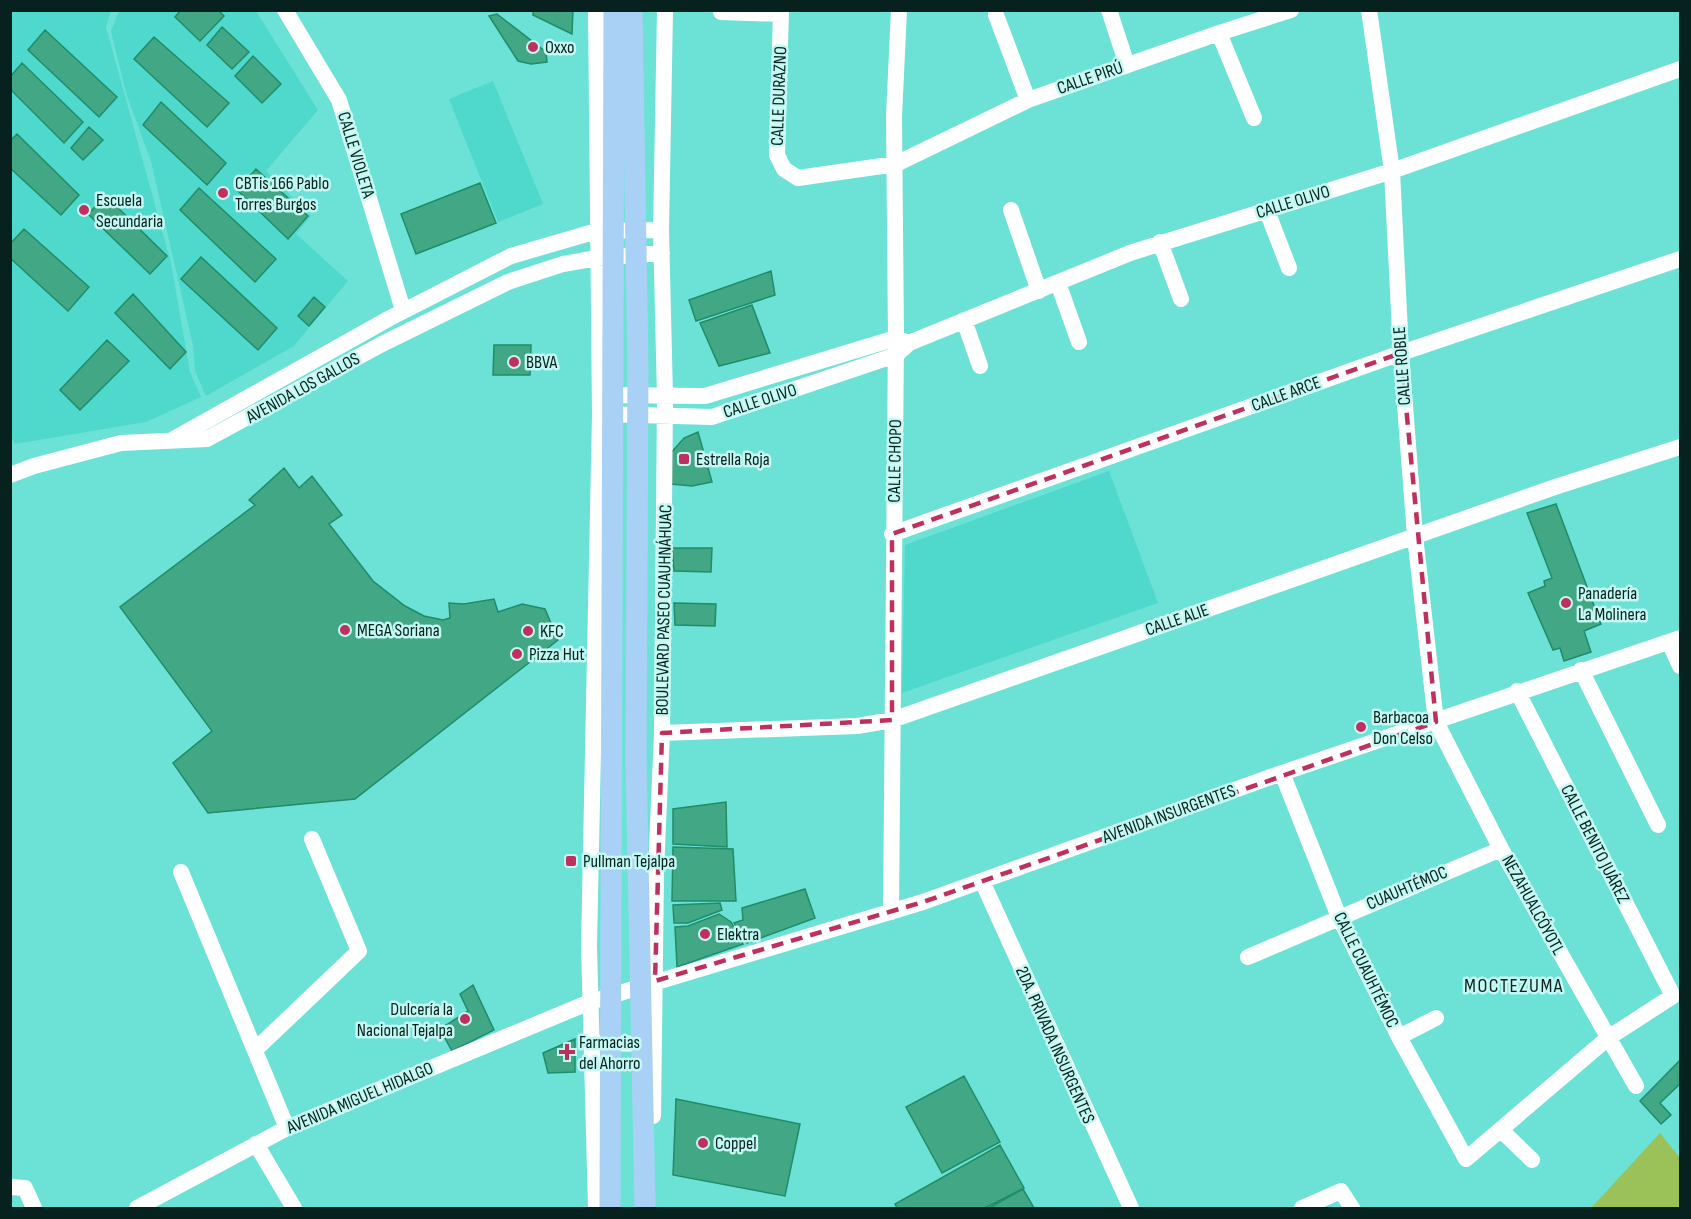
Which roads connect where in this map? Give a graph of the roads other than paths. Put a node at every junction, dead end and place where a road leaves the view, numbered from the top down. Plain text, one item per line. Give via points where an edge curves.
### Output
1 (285, 10) edge
2 (596, 10) edge
3 (614, 10) edge
4 (632, 10) edge
5 (665, 10) edge
6 (899, 10) edge
7 (1109, 10) edge
8 (1291, 10) edge
9 (1369, 10) edge
10 (721, 12) dead end
11 (781, 12) edge
12 (996, 15) dead end
13 (1219, 33) junction
14 (1127, 65) junction
15 (1680, 69) edge
16 (1028, 100) junction
17 (1254, 118) dead end
18 (896, 164) junction
19 (1392, 171) junction
20 (1011, 210) dead end
21 (1267, 211) junction
22 (661, 230) junction
23 (597, 231) junction
24 (1160, 242) junction
25 (662, 253) junction
26 (597, 258) junction
27 (1680, 260) edge
28 (1289, 268) dead end
29 (1058, 283) junction
30 (1039, 291) junction
31 (1181, 299) dead end
32 (407, 309) junction
33 (964, 320) junction
34 (1079, 342) dead end
35 (900, 345) junction
36 (1401, 353) junction
37 (980, 366) dead end
38 (600, 394) junction
39 (665, 398) junction
40 (600, 414) junction
41 (665, 416) junction
42 (172, 440) junction
43 (1680, 447) edge
44 (10, 475) edge
45 (892, 534) junction
46 (1415, 536) junction
47 (1675, 640) edge
48 (1680, 666) edge
49 (1581, 670) junction
50 (1517, 692) junction
51 (892, 720) junction
52 (1436, 722) junction
53 (663, 734) junction
54 (1282, 773) junction
55 (1658, 825) dead end
56 (312, 839) dead end
57 (1502, 849) junction
58 (591, 870) junction
59 (656, 871) junction
60 (181, 872) dead end
61 (981, 881) junction
62 (891, 912) junction
63 (1339, 917) junction
64 (1248, 957) dead end
65 (655, 981) junction
66 (590, 1002) junction
67 (1436, 1018) dead end
68 (1399, 1037) junction
69 (1608, 1038) junction
70 (618, 1043) junction
71 (592, 1044) junction
72 (654, 1044) junction
73 (255, 1050) junction
74 (1636, 1086) dead end
75 (287, 1128) junction
76 (1501, 1130) junction
77 (256, 1144) junction
78 (1532, 1160) dead end
79 (10, 1187) edge
80 (34, 1209) edge
81 (137, 1209) edge
82 (294, 1209) edge
83 (596, 1209) edge
84 (610, 1209) edge
85 (645, 1209) edge
86 (653, 1209) edge
87 (1131, 1209) edge
88 (1302, 1209) edge
89 (1352, 1209) edge

1 - 32 street, CALLE VIOLETA via 339,100
2 - 23 street
3 - 84 main road
4 - 85 main road, BOULEVARD PASEO CUAUHNÁHUAC via 638,368 636,760
5 - 22 street, BOULEVARD PASEO CUAUHNÁHUAC
6 - 18 street, CALLE CHOPO
7 - 14 street
8 - 13 street, CALLE PIRÚ
9 - 19 street, CALLE ROBLE
10 - 11 street, CALLE DURAZNO
11 - 18 street, CALLE DURAZNO via 777,155 784,169 798,178
12 - 16 street
13 - 14 street, CALLE PIRÚ
13 - 17 street
14 - 16 street, CALLE PIRÚ
15 - 19 street, CALLE OLIVO
16 - 18 street, CALLE PIRÚ
18 - 35 street, CALLE CHOPO
19 - 21 street, CALLE OLIVO
19 - 36 street, CALLE ROBLE
20 - 30 street
21 - 24 street, CALLE OLIVO
21 - 28 street
22 - 23 street
22 - 25 street, BOULEVARD PASEO CUAUHNÁHUAC
23 - 26 street
23 - 32 street via 511,256
24 - 29 street, CALLE OLIVO
24 - 31 street
25 - 26 street
25 - 39 street, BOULEVARD PASEO CUAUHNÁHUAC
26 - 38 street
26 - 42 street, AVENIDA LOS GALLOS via 563,264 508,282 382,344 207,440
27 - 36 street, CALLE ARCE
29 - 30 street, CALLE OLIVO
29 - 34 street
30 - 33 street, CALLE OLIVO
32 - 42 street, AVENIDA LOS GALLOS
33 - 35 street, CALLE OLIVO
33 - 37 street
35 - 39 street, CALLE OLIVO via 705,396
35 - 41 street, CALLE OLIVO via 712,417
35 - 45 street, CALLE CHOPO
36 - 45 street, CALLE ARCE
36 - 46 street, CALLE ROBLE
38 - 39 street, CALLE OLIVO
38 - 40 street
39 - 41 street, BOULEVARD PASEO CUAUHNÁHUAC
40 - 41 street, CALLE OLIVO
40 - 58 street
41 - 53 street, BOULEVARD PASEO CUAUHNÁHUAC
42 - 44 street, AVENIDA LOS GALLOS via 121,443
43 - 46 street, CALLE ALIE
45 - 51 street, CALLE CHOPO
46 - 51 street, CALLE ALIE
46 - 52 street, CALLE ROBLE
47 - 48 street
47 - 49 street, AVENIDA INSURGENTES
49 - 50 street, AVENIDA INSURGENTES
49 - 55 street
50 - 52 street, AVENIDA INSURGENTES
50 - 69 street, CALLE BENITO JUÁREZ via 1673,996
51 - 53 street, CALLE ALIE via 857,726
51 - 62 street, CALLE CHOPO
52 - 54 street, AVENIDA INSURGENTES
52 - 57 street, NEZAHUALCÓYOTL
53 - 59 street, BOULEVARD PASEO CUAUHNÁHUAC
54 - 61 street, AVENIDA INSURGENTES
54 - 63 street, CALLE CUAUHTÉMOC
56 - 73 street via 358,951
57 - 63 street, CUAUHTÉMOC
57 - 69 street, NEZAHUALCÓYOTL
58 - 59 street
58 - 66 street
59 - 65 street, BOULEVARD PASEO CUAUHNÁHUAC
60 - 73 street
61 - 62 street, AVENIDA INSURGENTES
61 - 87 street, 2DA. PRIVADA INSURGENTES
62 - 65 street, AVENIDA INSURGENTES
63 - 64 street, CUAUHTÉMOC
63 - 68 street, CALLE CUAUHTÉMOC
65 - 66 street, AVENIDA MIGUEL HIDALGO
65 - 72 street, BOULEVARD PASEO CUAUHNÁHUAC
66 - 70 street via 618,1011
66 - 71 street
66 - 75 street, AVENIDA MIGUEL HIDALGO
67 - 68 street
68 - 76 street, CALLE CUAUHTÉMOC via 1466,1159
69 - 74 street, NEZAHUALCÓYOTL
69 - 76 street
70 - 71 street
70 - 72 street
71 - 83 street
72 - 86 street, BOULEVARD PASEO CUAUHNÁHUAC
73 - 75 street
75 - 77 street, AVENIDA MIGUEL HIDALGO
76 - 78 street
77 - 81 street, AVENIDA MIGUEL HIDALGO
77 - 82 street
79 - 80 street via 25,1188
88 - 89 street via 1341,1191

